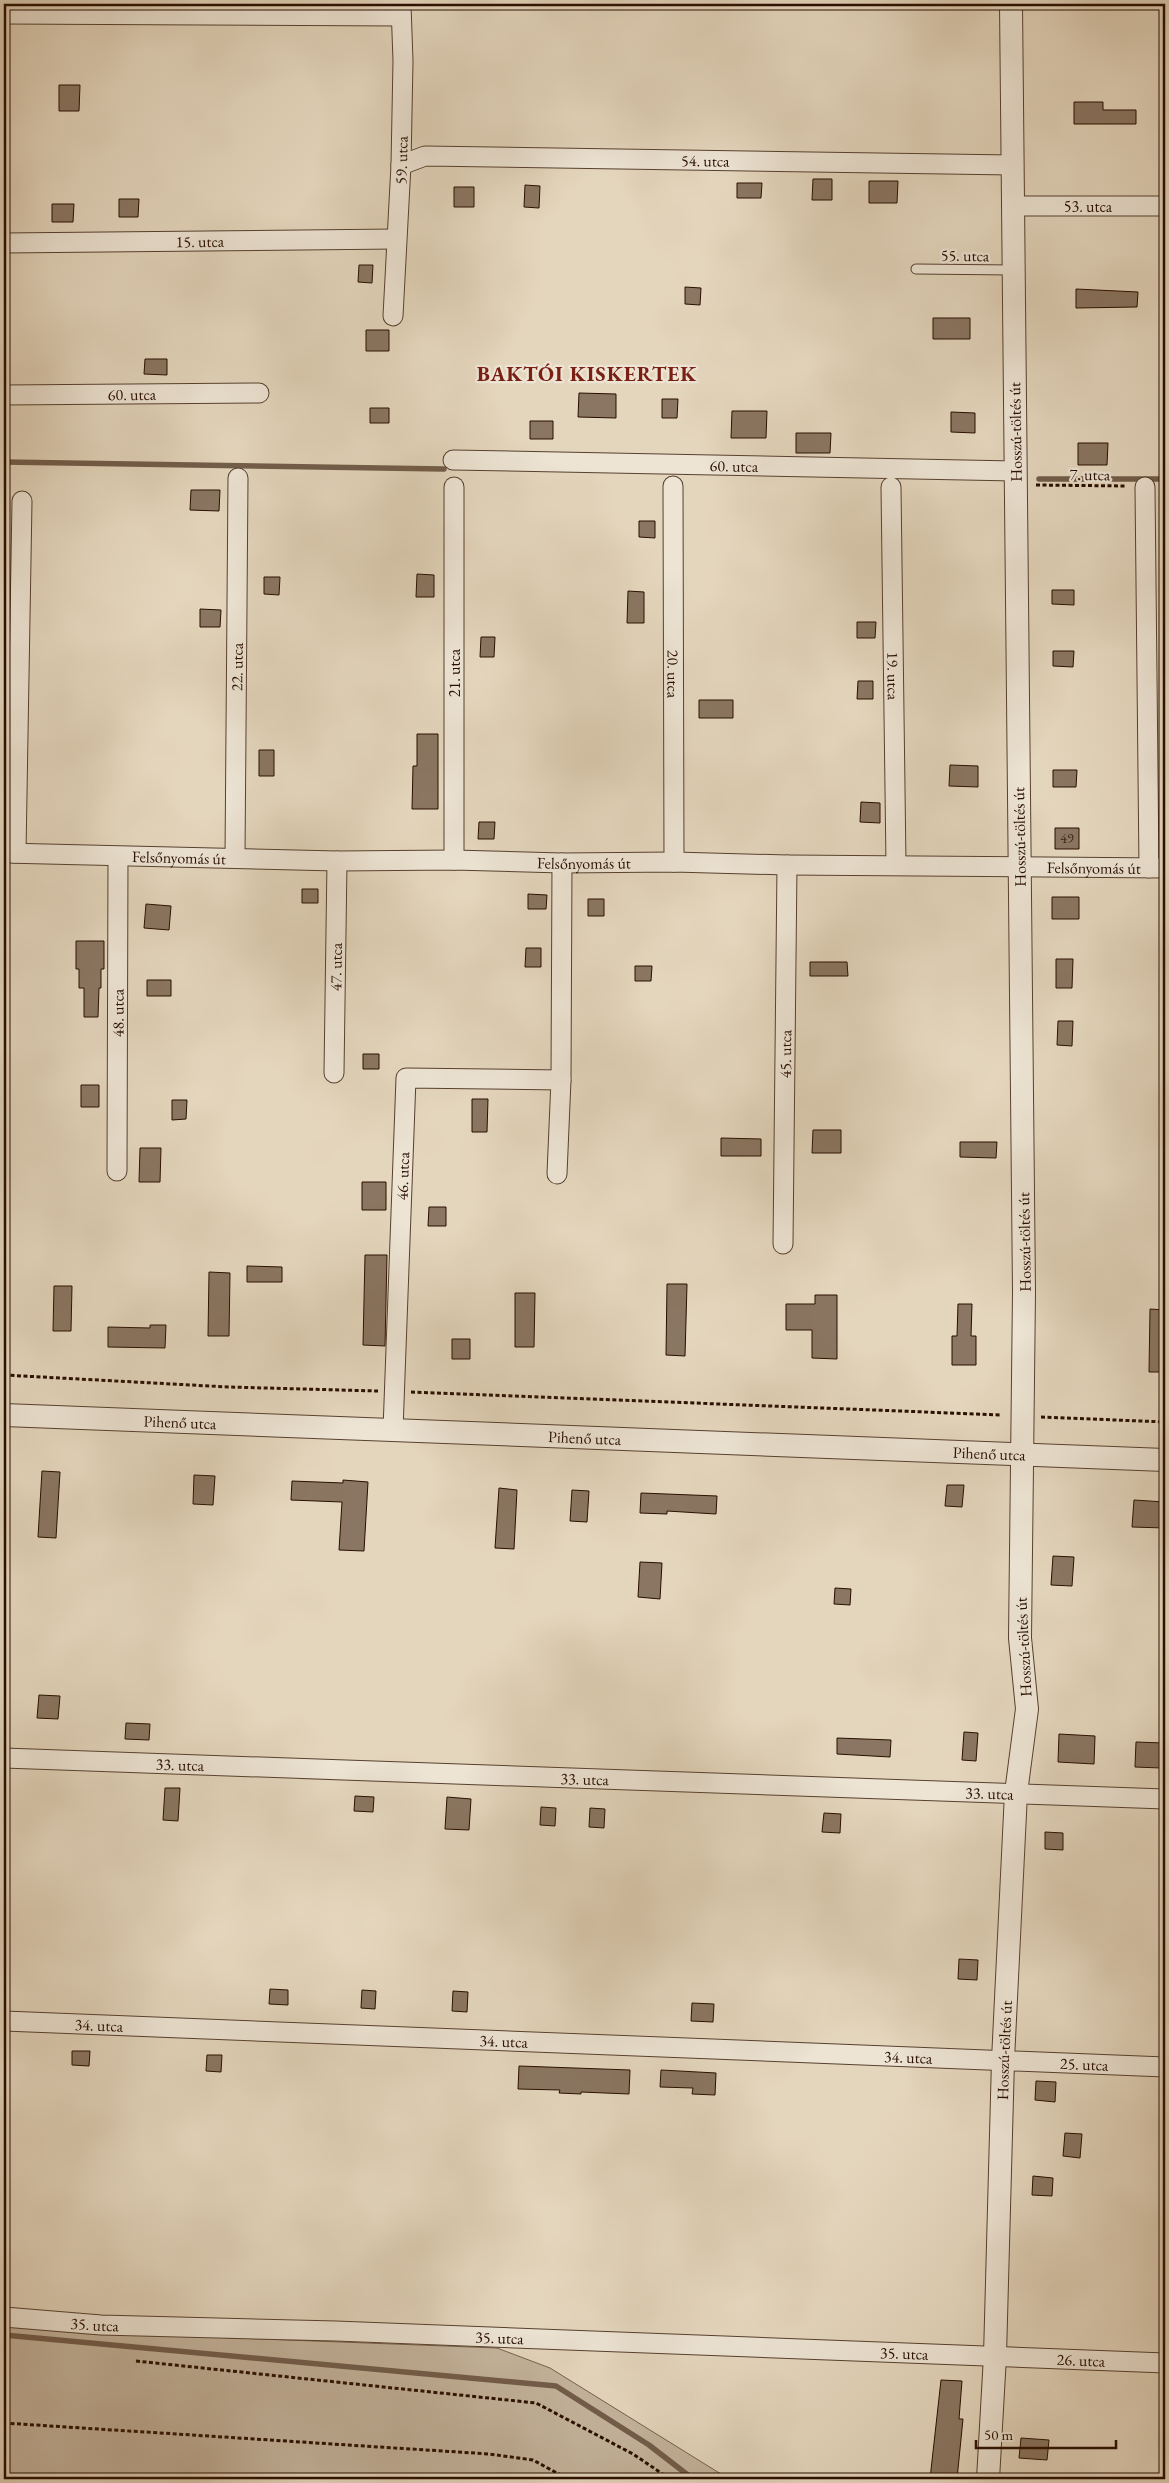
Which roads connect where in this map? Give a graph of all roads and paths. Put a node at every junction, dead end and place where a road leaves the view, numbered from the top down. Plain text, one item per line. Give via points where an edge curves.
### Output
1 (1011, 4) edge
2 (401, 10) edge
3 (4, 14) edge
4 (401, 165) junction
5 (1012, 165) junction
6 (1012, 206) junction
7 (1165, 206) edge
8 (396, 239) junction
9 (4, 243) edge
10 (916, 269) dead end
11 (1013, 270) junction
12 (393, 316) dead end
13 (259, 393) dead end
14 (4, 395) edge
15 (453, 460) dead end
16 (238, 478) dead end
17 (1015, 478) junction
18 (672, 486) dead end
19 (454, 487) dead end
20 (891, 487) dead end
21 (1145, 487) joint
22 (22, 502) dead end
23 (10, 853) edge
24 (118, 857) junction
25 (235, 857) junction
26 (454, 860) junction
27 (338, 861) junction
28 (674, 862) junction
29 (562, 863) junction
30 (896, 864) junction
31 (787, 865) junction
32 (1019, 867) junction
33 (1157, 868) edge
34 (334, 1073) dead end
35 (561, 1080) junction
36 (117, 1171) dead end
37 (557, 1174) dead end
38 (783, 1244) dead end
39 (4, 1375) edge
40 (394, 1391) junction
41 (4, 1415) edge
42 (1022, 1416) junction
43 (1165, 1422) edge
44 (393, 1430) junction
45 (1022, 1456) junction
46 (1165, 1460) edge
47 (4, 1758) edge
48 (1016, 1793) junction
49 (1165, 1799) edge
50 (4, 2021) edge
51 (1003, 2060) junction
52 (1165, 2067) edge
53 (4, 2317) edge
54 (995, 2356) junction
55 (136, 2362) dead end
56 (1165, 2363) edge
57 (4, 2423) edge
58 (568, 2479) edge
59 (670, 2479) edge
60 (988, 2479) edge

1 - 5 street, Hosszú-töltés út
2 - 3 street
2 - 4 street, 59. utca
4 - 5 street, 54. utca via 425,156
4 - 8 street, 59. utca
5 - 6 street, Hosszú-töltés út
6 - 7 street, 53. utca
6 - 11 street, Hosszú-töltés út
8 - 9 street, 15. utca
8 - 12 street, 59. utca
10 - 11 lane, 55. utca
11 - 17 street, Hosszú-töltés út
13 - 14 street, 60. utca
15 - 17 street, 60. utca
16 - 25 street, 22. utca
17 - 21 path, 7. utca
17 - 32 street, Hosszú-töltés út
18 - 28 street, 20. utca
19 - 26 street, 21. utca
20 - 30 street, 19. utca
21 - 33 street
22 - 23 street
23 - 24 street, Felsőnyomás út
24 - 25 street, Felsőnyomás út
24 - 36 street, 48. utca
25 - 27 street, Felsőnyomás út
26 - 27 street, Felsőnyomás út
26 - 29 street, Felsőnyomás út
27 - 34 street, 47. utca
28 - 29 street, Felsőnyomás út
28 - 31 street, Felsőnyomás út
29 - 35 street
30 - 31 street, Felsőnyomás út
30 - 32 street, Felsőnyomás út
31 - 38 street, 45. utca
32 - 33 street, Felsőnyomás út
32 - 42 street, Hosszú-töltés út via 1024,1292
35 - 37 street
35 - 40 street, 46. utca via 406,1078
39 - 40 path via 228,1387
40 - 42 path
40 - 44 street, 46. utca
41 - 44 street, Pihenő utca
42 - 43 path
42 - 45 street, Hosszú-töltés út
44 - 45 street, Pihenő utca
45 - 46 street, Pihenő utca
45 - 48 street, Hosszú-töltés út via 1020,1638 1027,1709
47 - 48 street, 33. utca
48 - 49 street, 33. utca
48 - 51 street, Hosszú-töltés út
50 - 51 street, 34. utca
51 - 52 street, 25. utca
51 - 54 street, Hosszú-töltés út
53 - 54 street, 35. utca via 101,2325
54 - 56 street, 26. utca
54 - 60 street, Hosszú-töltés út
55 - 59 path via 536,2403 633,2454
57 - 58 path via 489,2454 534,2460

